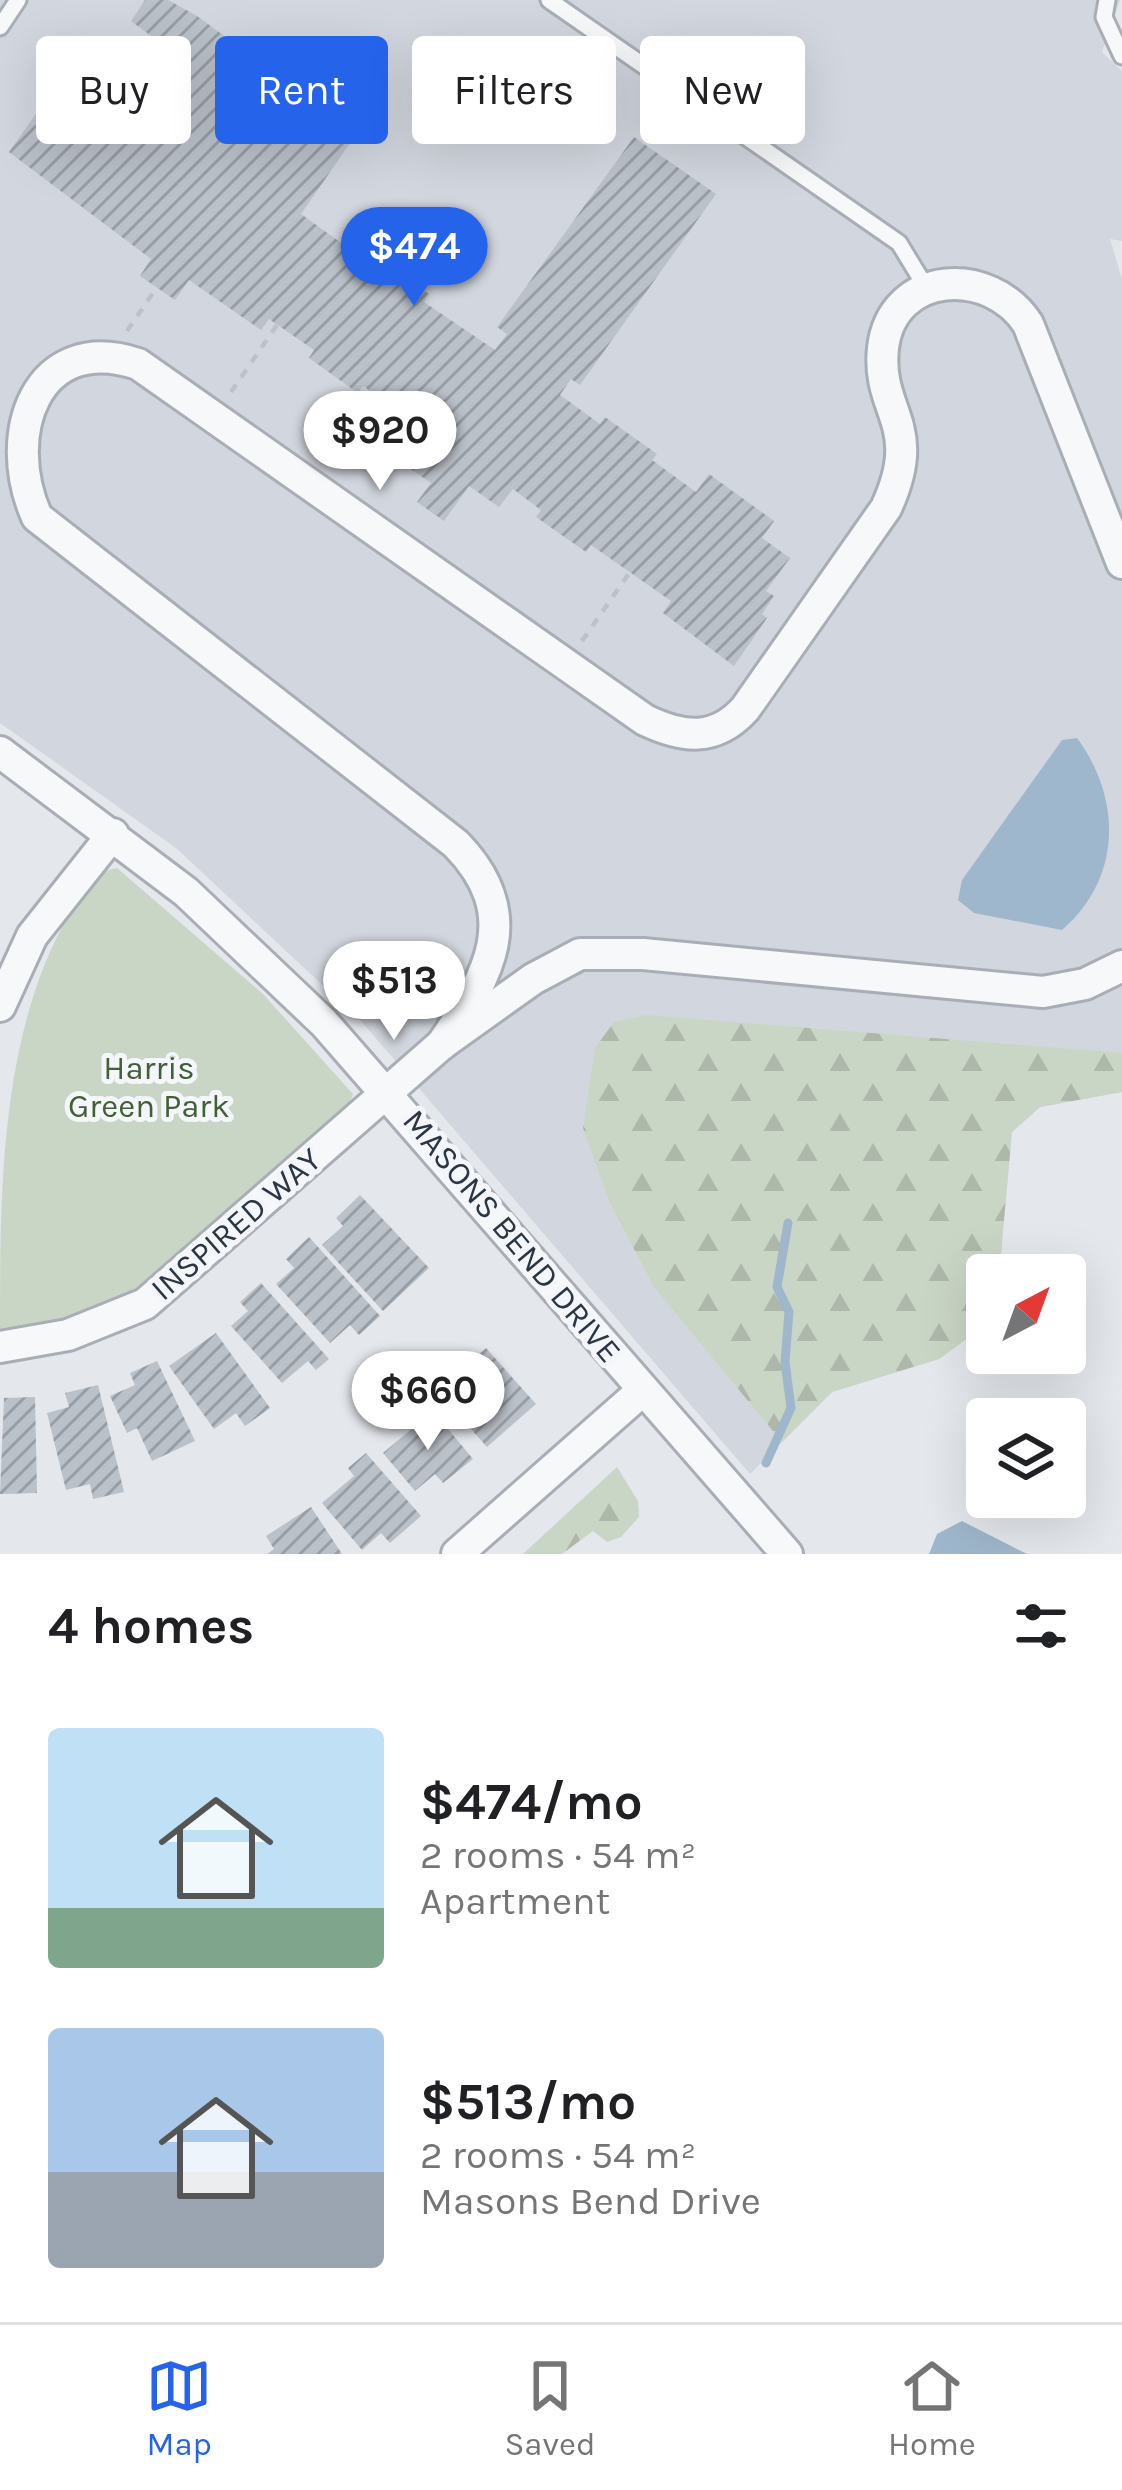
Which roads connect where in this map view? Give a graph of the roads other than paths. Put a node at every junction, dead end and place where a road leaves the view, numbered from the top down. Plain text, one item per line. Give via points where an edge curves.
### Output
1 (18, 0) edge
2 (549, 0) edge
3 (1107, 0) edge
4 (0, 26) edge
5 (1122, 56) edge
6 (927, 289) junction
7 (1122, 563) edge
8 (0, 752) edge
9 (112, 833) junction
10 (1122, 966) edge
11 (0, 1006) edge
12 (442, 1045) junction
13 (388, 1091) junction
14 (0, 1347) edge
15 (643, 1390) junction
16 (458, 1554) edge
17 (787, 1554) edge

1 - 4 lane
2 - 6 lane via 899,243
3 - 5 lane via 1104,17
6 - 7 street via 982,285 1016,305
6 - 12 street via 904,306 884,348 903,457 886,508 745,709 705,734 686,736 645,720 138,364 99,357 62,365 18,406 8,462 37,517 471,860 490,898 495,940 486,976
8 - 9 street, MASONS BEND DRIVE
9 - 11 street via 32,936
9 - 13 street, MASONS BEND DRIVE via 250,949
10 - 12 street via 1043,992 580,954
12 - 13 street, INSPIRED WAY
13 - 14 street, INSPIRED WAY via 146,1304 68,1335
13 - 15 street, MASONS BEND DRIVE
15 - 16 street
15 - 17 street, MASONS BEND DRIVE

